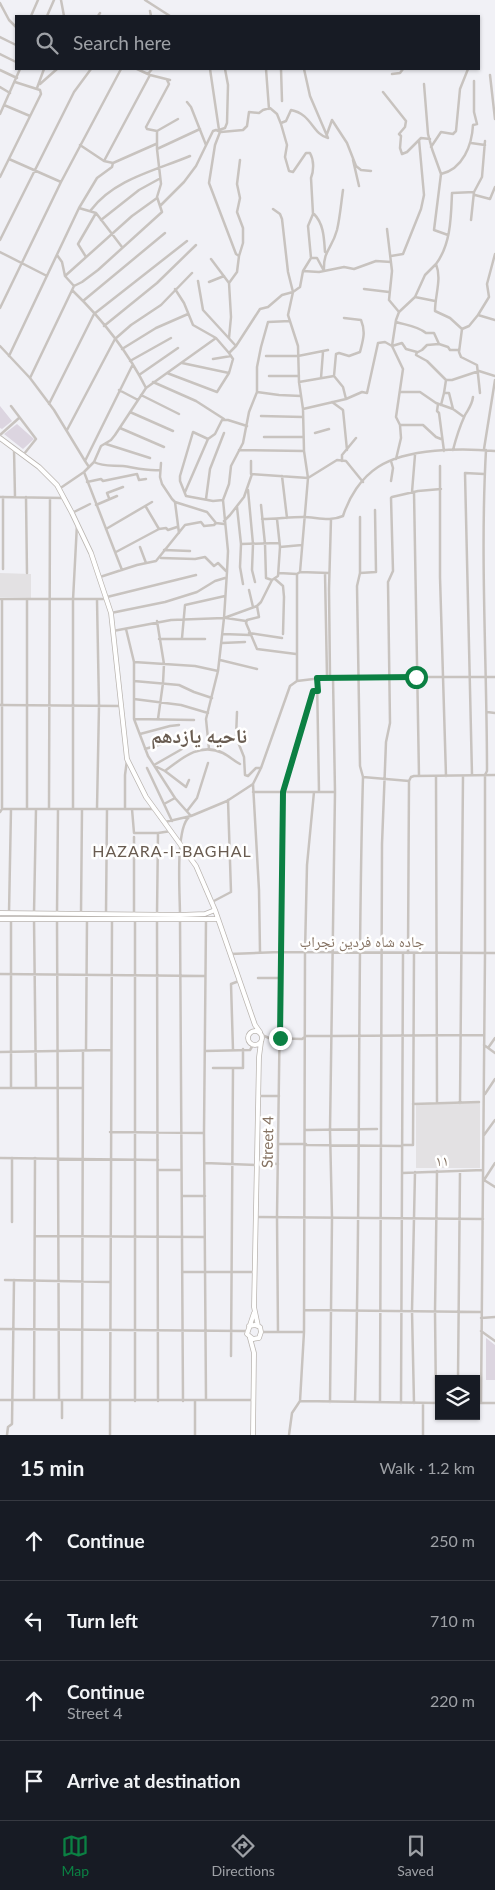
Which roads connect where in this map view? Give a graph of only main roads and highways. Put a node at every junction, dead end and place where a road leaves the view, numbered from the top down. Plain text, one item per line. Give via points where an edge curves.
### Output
1 (0, 437) edge
2 (215, 910) junction
3 (0, 913) edge
4 (180, 917) junction
5 (0, 919) edge
6 (218, 919) junction
7 (249, 1009) junction
8 (250, 1032) junction
9 (261, 1033) junction
10 (262, 1041) junction
11 (253, 1045) junction
12 (259, 1064) junction
13 (254, 1307) junction
14 (250, 1326) junction
15 (258, 1326) junction
16 (250, 1338) junction
17 (259, 1338) junction
18 (254, 1352) junction
19 (253, 1435) edge

1 - 2 main road via 48,475 77,522 111,613 127,759 154,809 196,866
2 - 4 main road
2 - 6 main road
3 - 4 main road via 158,914
4 - 5 main road
4 - 6 main road
6 - 7 main road
7 - 8 main road
7 - 9 main road
8 - 9 main road
8 - 11 main road via 248,1040
9 - 10 main road
10 - 11 main road
10 - 12 main road
11 - 12 main road
12 - 13 main road
13 - 14 main road
13 - 15 main road
14 - 15 main road
14 - 16 main road via 246,1332
15 - 17 main road
16 - 17 main road
16 - 18 main road
17 - 18 main road
18 - 19 main road

